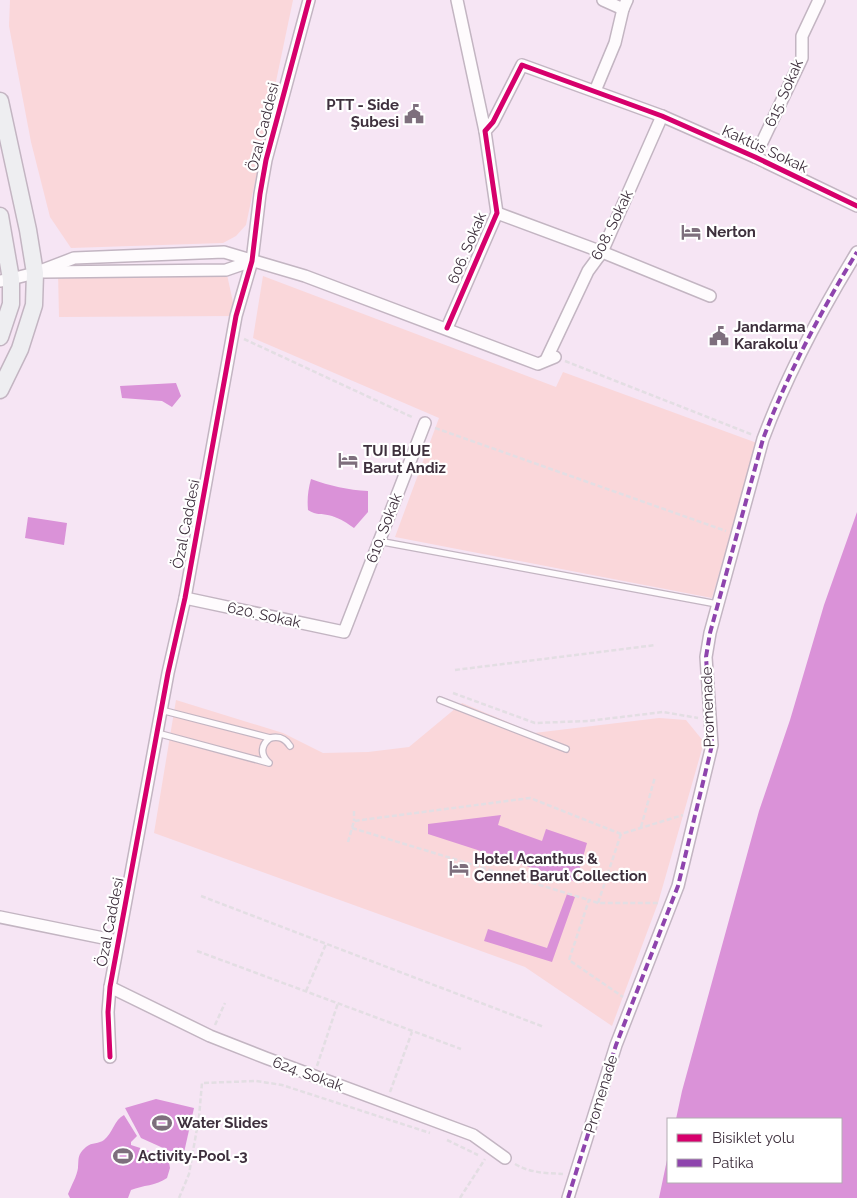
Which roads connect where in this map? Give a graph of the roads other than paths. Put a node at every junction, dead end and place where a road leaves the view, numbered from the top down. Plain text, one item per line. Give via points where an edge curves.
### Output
1 (309, 0) edge
2 (457, 0) edge
3 (603, 0) edge
4 (819, 0) edge
5 (625, 5) edge
6 (594, 92) junction
7 (0, 102) edge
8 (662, 116) junction
9 (486, 131) junction
10 (755, 157) junction
11 (857, 206) edge
12 (496, 213) junction
13 (0, 216) edge
14 (602, 252) junction
15 (857, 252) edge
16 (252, 260) junction
17 (34, 273) junction
18 (6, 280) edge
19 (710, 296) dead end
20 (447, 328) junction
21 (0, 337) edge
22 (0, 390) edge
23 (425, 423) road end
24 (378, 542) junction
25 (184, 598) junction
26 (717, 604) junction
27 (344, 632) joint
28 (440, 700) dead end
29 (162, 710) junction
30 (157, 733) junction
31 (270, 738) junction
32 (290, 746) dead end
33 (566, 749) dead end
34 (0, 917) edge
35 (118, 940) junction
36 (110, 987) junction
37 (110, 1057) dead end
38 (505, 1158) road end
39 (568, 1198) edge

1 - 16 street, Özal Caddesi via 266,160
2 - 9 street, 606. Sokak
3 - 5 street
4 - 10 street, 615. Sokak via 802,36 802,58
5 - 6 street via 615,42
6 - 8 street, Kaktüs Sokak
6 - 9 street, Kaktüs Sokak via 522,65
7 - 17 main road via 28,230
8 - 10 street, Kaktüs Sokak
8 - 14 street, 608. Sokak
9 - 12 street, 606. Sokak
10 - 11 street, Kaktüs Sokak
12 - 14 street
12 - 20 street, 606. Sokak
13 - 18 main road
14 - 19 street
14 - 20 street, 608. Sokak via 588,271 551,359 538,364
15 - 26 street, Promenade via 837,284 774,411 763,439
16 - 17 street via 226,270
16 - 17 street via 224,252 74,258
16 - 20 street
16 - 25 street, Özal Caddesi via 236,316
17 - 18 street
17 - 22 main road via 34,305 20,349
18 - 21 main road via 11,304
23 - 24 street, 610. Sokak
24 - 26 lane
24 - 27 street, 610. Sokak
25 - 27 street, 620. Sokak
25 - 29 street, Özal Caddesi
26 - 39 street, Promenade via 706,657 712,745 678,886 616,1045
28 - 33 lane
29 - 30 street, Özal Caddesi
29 - 31 lane
30 - 31 lane via 270,763 265,759 262,747
30 - 35 street, Özal Caddesi
31 - 32 lane via 281,737
34 - 35 street
35 - 36 street, Özal Caddesi
36 - 37 street, Özal Caddesi
36 - 38 street, 624. Sokak via 210,1036 473,1135

